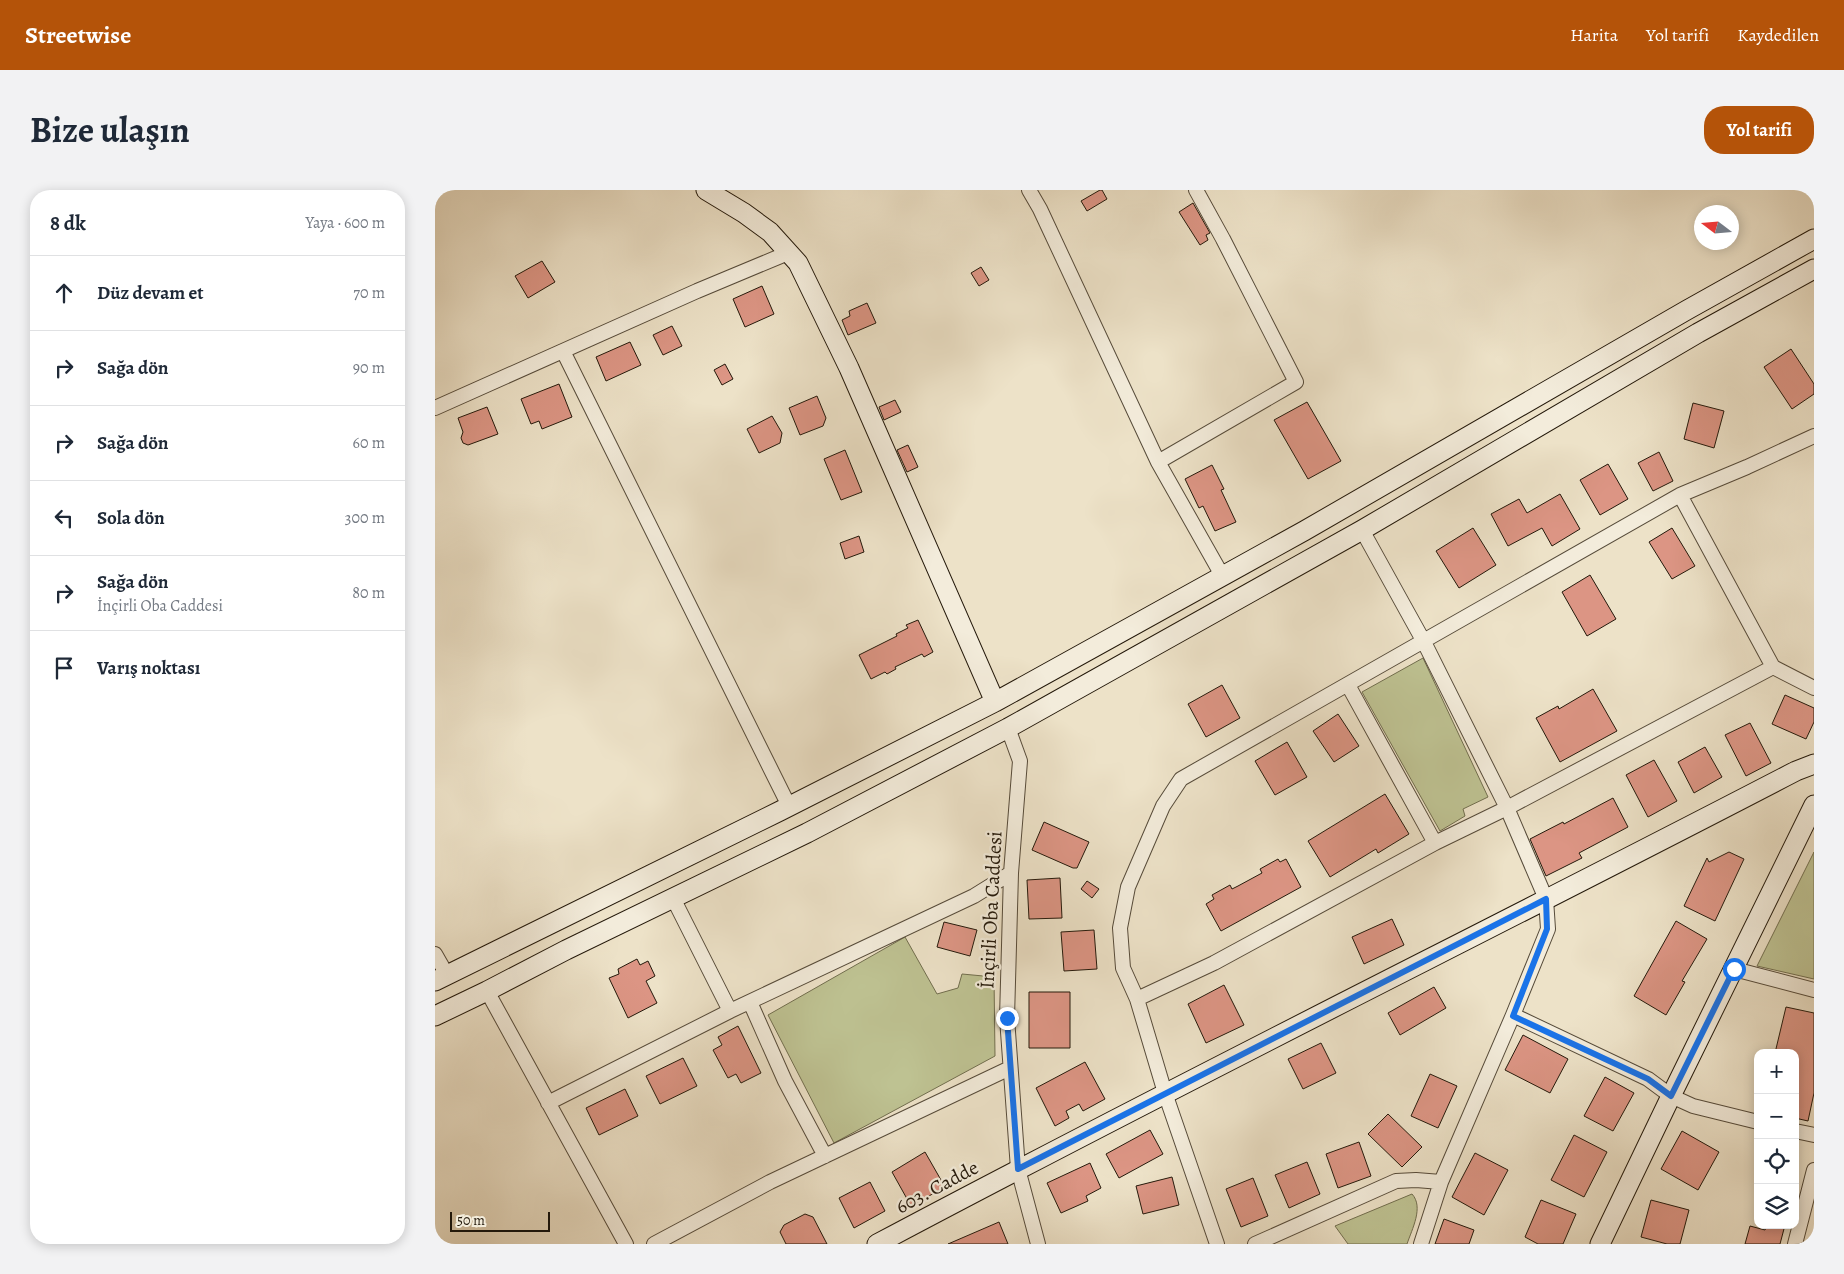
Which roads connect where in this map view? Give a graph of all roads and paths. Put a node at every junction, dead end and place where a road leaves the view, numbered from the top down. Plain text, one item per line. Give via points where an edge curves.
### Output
1 (706, 190) edge
2 (1029, 190) edge
3 (1196, 190) edge
4 (1814, 239) edge
5 (788, 253) junction
6 (1814, 269) edge
7 (563, 351) junction
8 (435, 408) edge
9 (1814, 436) edge
10 (1158, 462) junction
11 (1680, 495) junction
12 (1362, 530) junction
13 (1223, 577) junction
14 (1424, 642) junction
15 (1773, 667) junction
16 (1348, 685) junction
17 (1814, 688) edge
18 (995, 702) junction
19 (1008, 728) junction
20 (1814, 764) edge
21 (789, 806) junction
22 (1507, 808) junction
23 (1813, 811) edge
24 (1435, 843) junction
25 (1011, 873) junction
26 (673, 898) junction
27 (1546, 899) junction
28 (435, 954) edge
29 (1734, 969) junction
30 (441, 978) edge
31 (1814, 990) edge
32 (487, 992) junction
33 (1137, 999) junction
34 (750, 1002) junction
35 (730, 1011) junction
36 (435, 1016) edge
37 (1513, 1016) junction
38 (1010, 1068) junction
39 (1165, 1092) junction
40 (1671, 1096) junction
41 (548, 1103) junction
42 (1754, 1121) edge
43 (1799, 1132) edge
44 (1814, 1135) edge
45 (825, 1156) junction
46 (1018, 1169) junction
47 (1814, 1170) edge
48 (1441, 1182) junction
49 (626, 1244) edge
50 (653, 1244) edge
51 (877, 1244) edge
52 (1038, 1244) edge
53 (1217, 1244) edge
54 (1255, 1244) edge
55 (1421, 1244) edge
56 (1600, 1244) edge
57 (1795, 1244) edge

1 - 5 main road via 770,232
2 - 10 street
3 - 10 street via 1295,382
4 - 13 main road
5 - 7 street
5 - 18 main road via 797,263 849,368
6 - 12 main road
7 - 8 street
7 - 21 street
9 - 11 street
10 - 13 street
11 - 14 street
11 - 15 street
12 - 14 street
12 - 19 main road
13 - 18 main road
14 - 16 street
14 - 22 street
15 - 17 street
15 - 22 street
16 - 24 street
16 - 33 street via 1181,780 1163,806 1128,887 1120,928 1123,968
18 - 21 main road
19 - 25 street, İnçirli Oba Caddesi via 1020,761
19 - 26 main road via 807,834
20 - 27 main road, 603. Cadde
21 - 30 main road
22 - 24 street
22 - 27 street
23 - 29 main road
24 - 33 street via 1214,962
25 - 34 street via 974,896
25 - 38 street, İnçirli Oba Caddesi via 1007,1018
26 - 32 main road
26 - 35 street
27 - 37 street via 1547,929
27 - 39 main road, 603. Cadde
28 - 30 street
29 - 31 street
29 - 40 main road
32 - 36 main road
32 - 41 street
33 - 39 street
34 - 35 street
34 - 45 street via 785,1081
35 - 41 street
37 - 40 street via 1648,1079
37 - 48 street
38 - 45 street
38 - 46 street, İnçirli Oba Caddesi
39 - 46 main road, 603. Cadde
39 - 53 street
40 - 42 street via 1693,1106
40 - 56 main road
41 - 49 street
43 - 44 street
45 - 50 street
46 - 51 main road, 603. Cadde
46 - 52 street, İnçirli Oba Caddesi
47 - 57 street
48 - 54 street via 1396,1181
48 - 55 street

